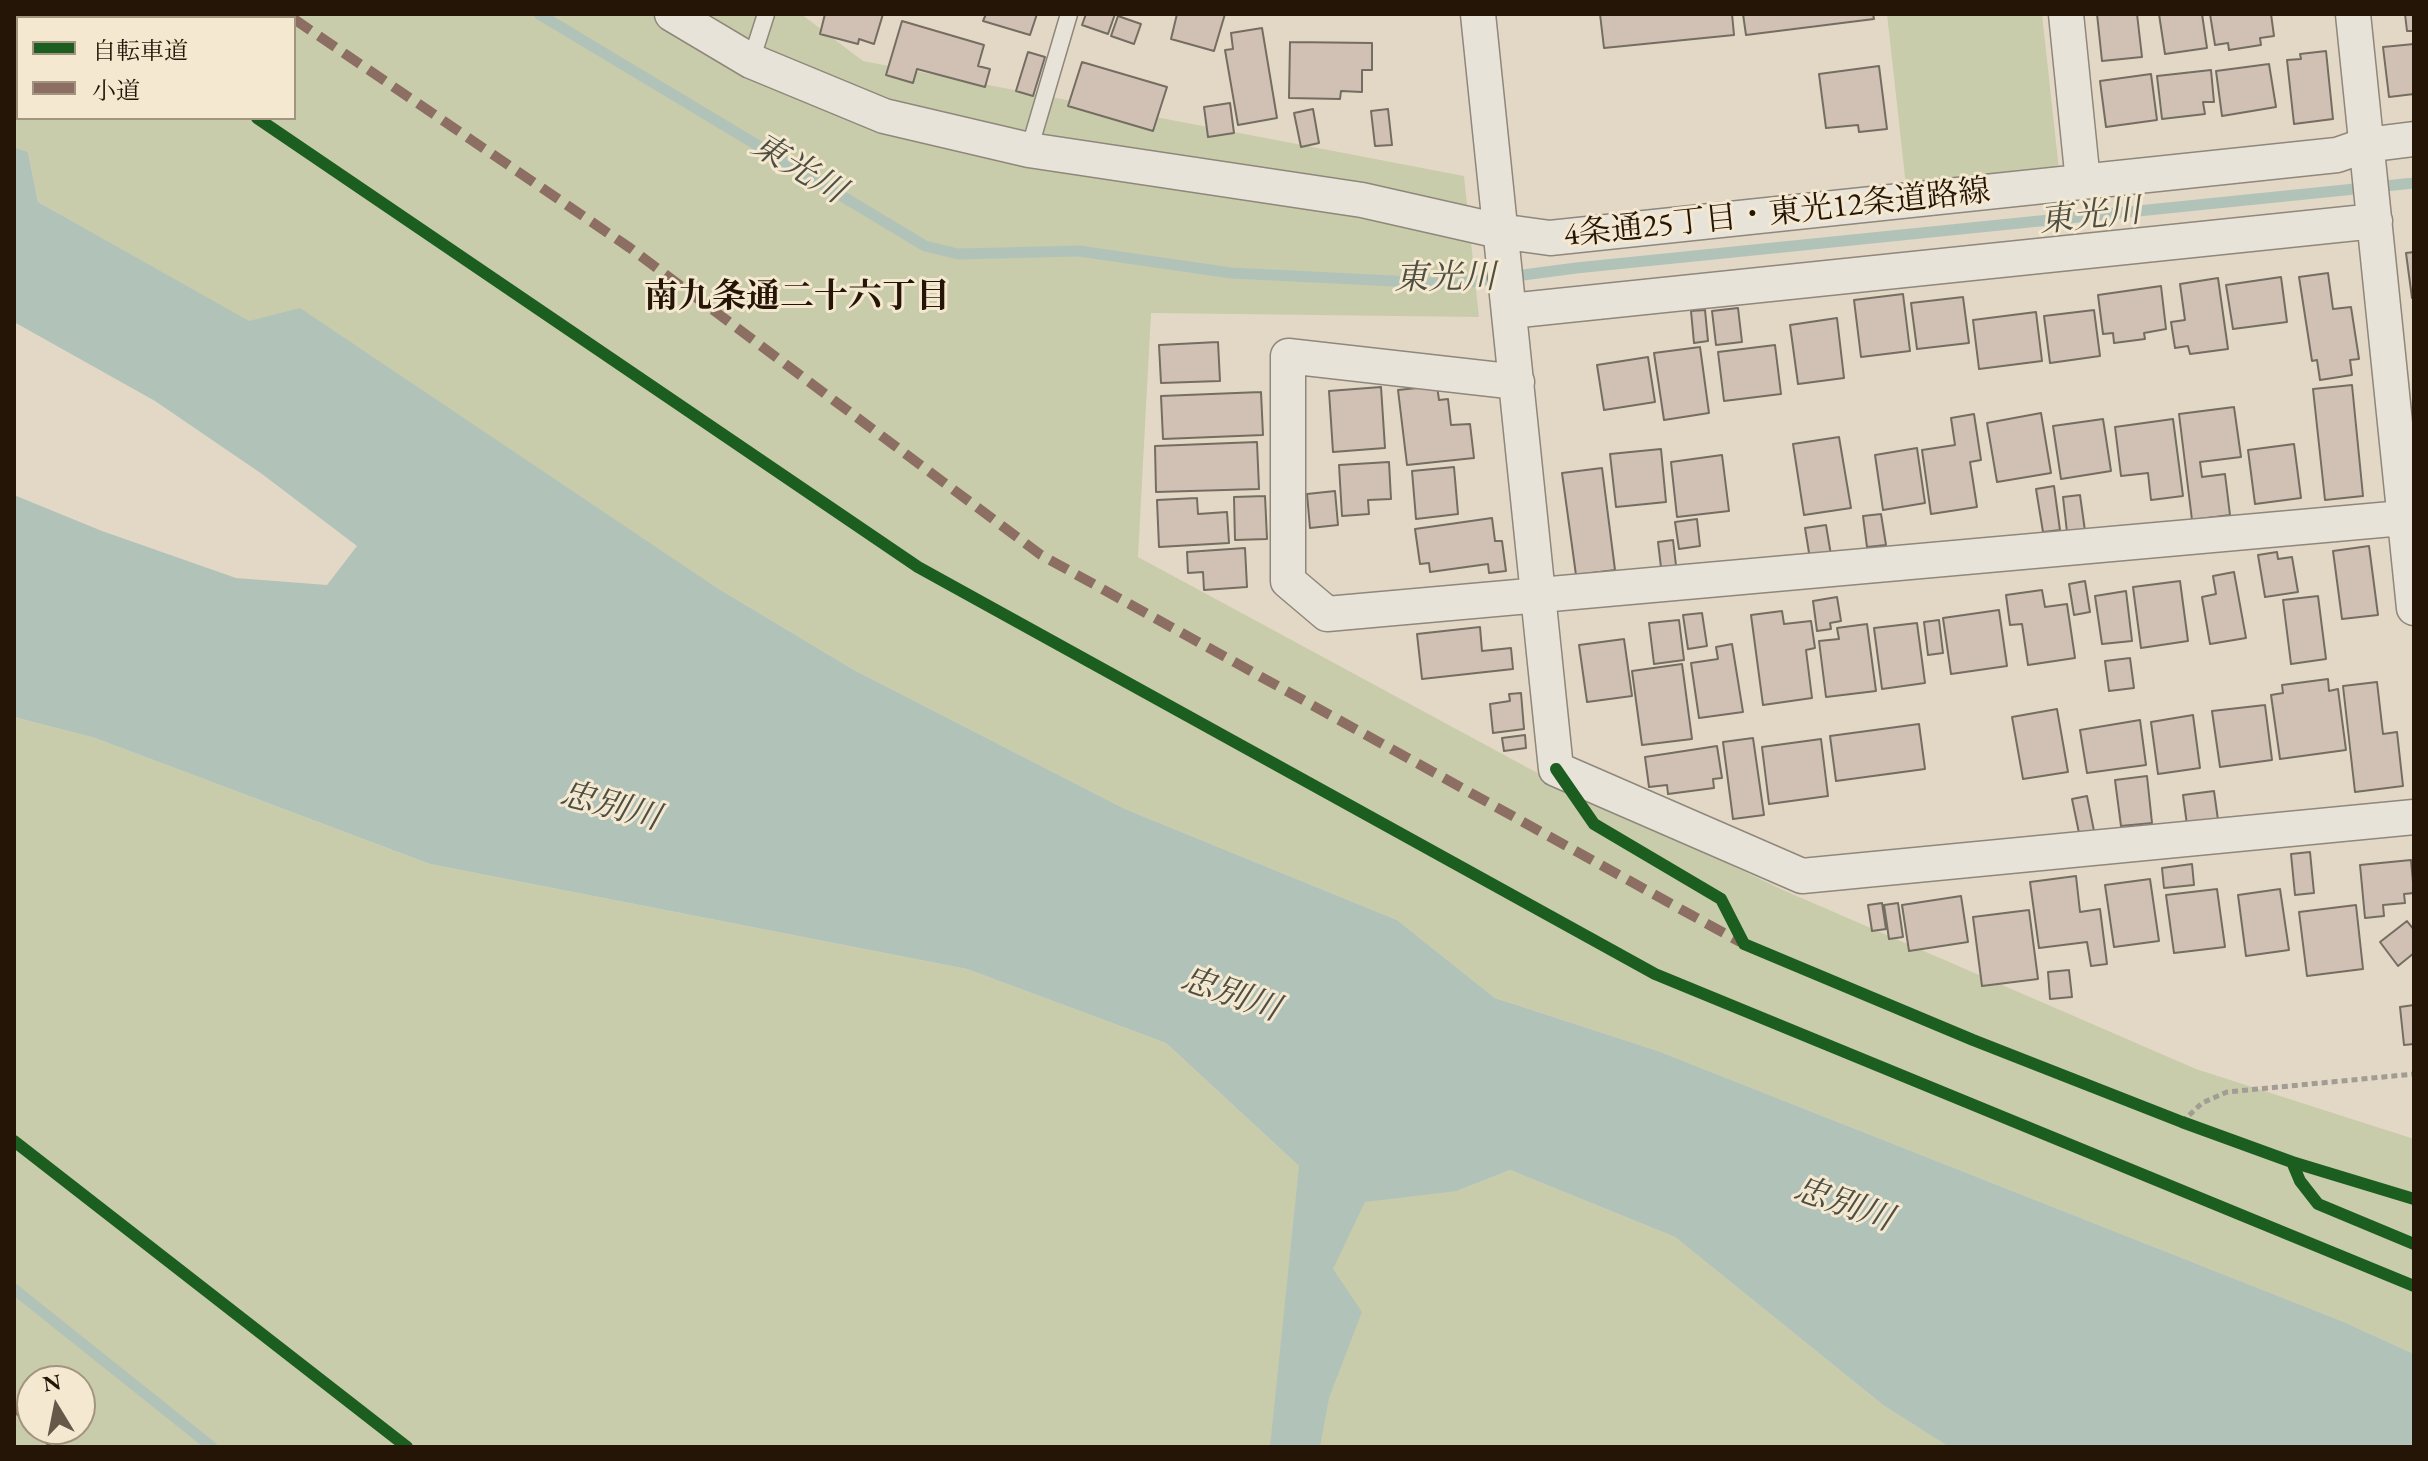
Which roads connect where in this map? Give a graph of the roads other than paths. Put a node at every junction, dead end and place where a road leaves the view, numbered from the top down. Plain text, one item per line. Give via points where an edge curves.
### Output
1 (672, 14) edge
2 (766, 14) edge
3 (1069, 14) edge
4 (1478, 14) edge
5 (2066, 14) edge
6 (2353, 14) edge
7 (751, 61) junction
8 (2414, 139) edge
9 (1029, 150) junction
10 (2083, 182) junction
11 (2371, 186) junction
12 (1502, 245) junction
13 (1510, 302) junction
14 (1517, 382) junction
15 (2409, 517) edge
16 (1538, 597) junction
17 (2414, 608) edge
18 (2414, 817) edge

1 - 7 street, 4条通25丁目・東光12条道路線
2 - 7 lane
3 - 9 lane
4 - 12 street
5 - 10 street
6 - 11 street
7 - 9 street, 4条通25丁目・東光12条道路線 via 884,116
8 - 11 street, 4条通25丁目・東光12条道路線
9 - 12 street, 4条通25丁目・東光12条道路線 via 1362,200
10 - 11 street, 4条通25丁目・東光12条道路線 via 2337,155
10 - 12 street, 4条通25丁目・東光12条道路線
11 - 13 street
11 - 15 street
12 - 13 street
13 - 14 street
14 - 16 street
14 - 16 street via 1288,356 1288,581 1327,614
15 - 16 street
15 - 17 street
16 - 18 street via 1556,769 1802,876

